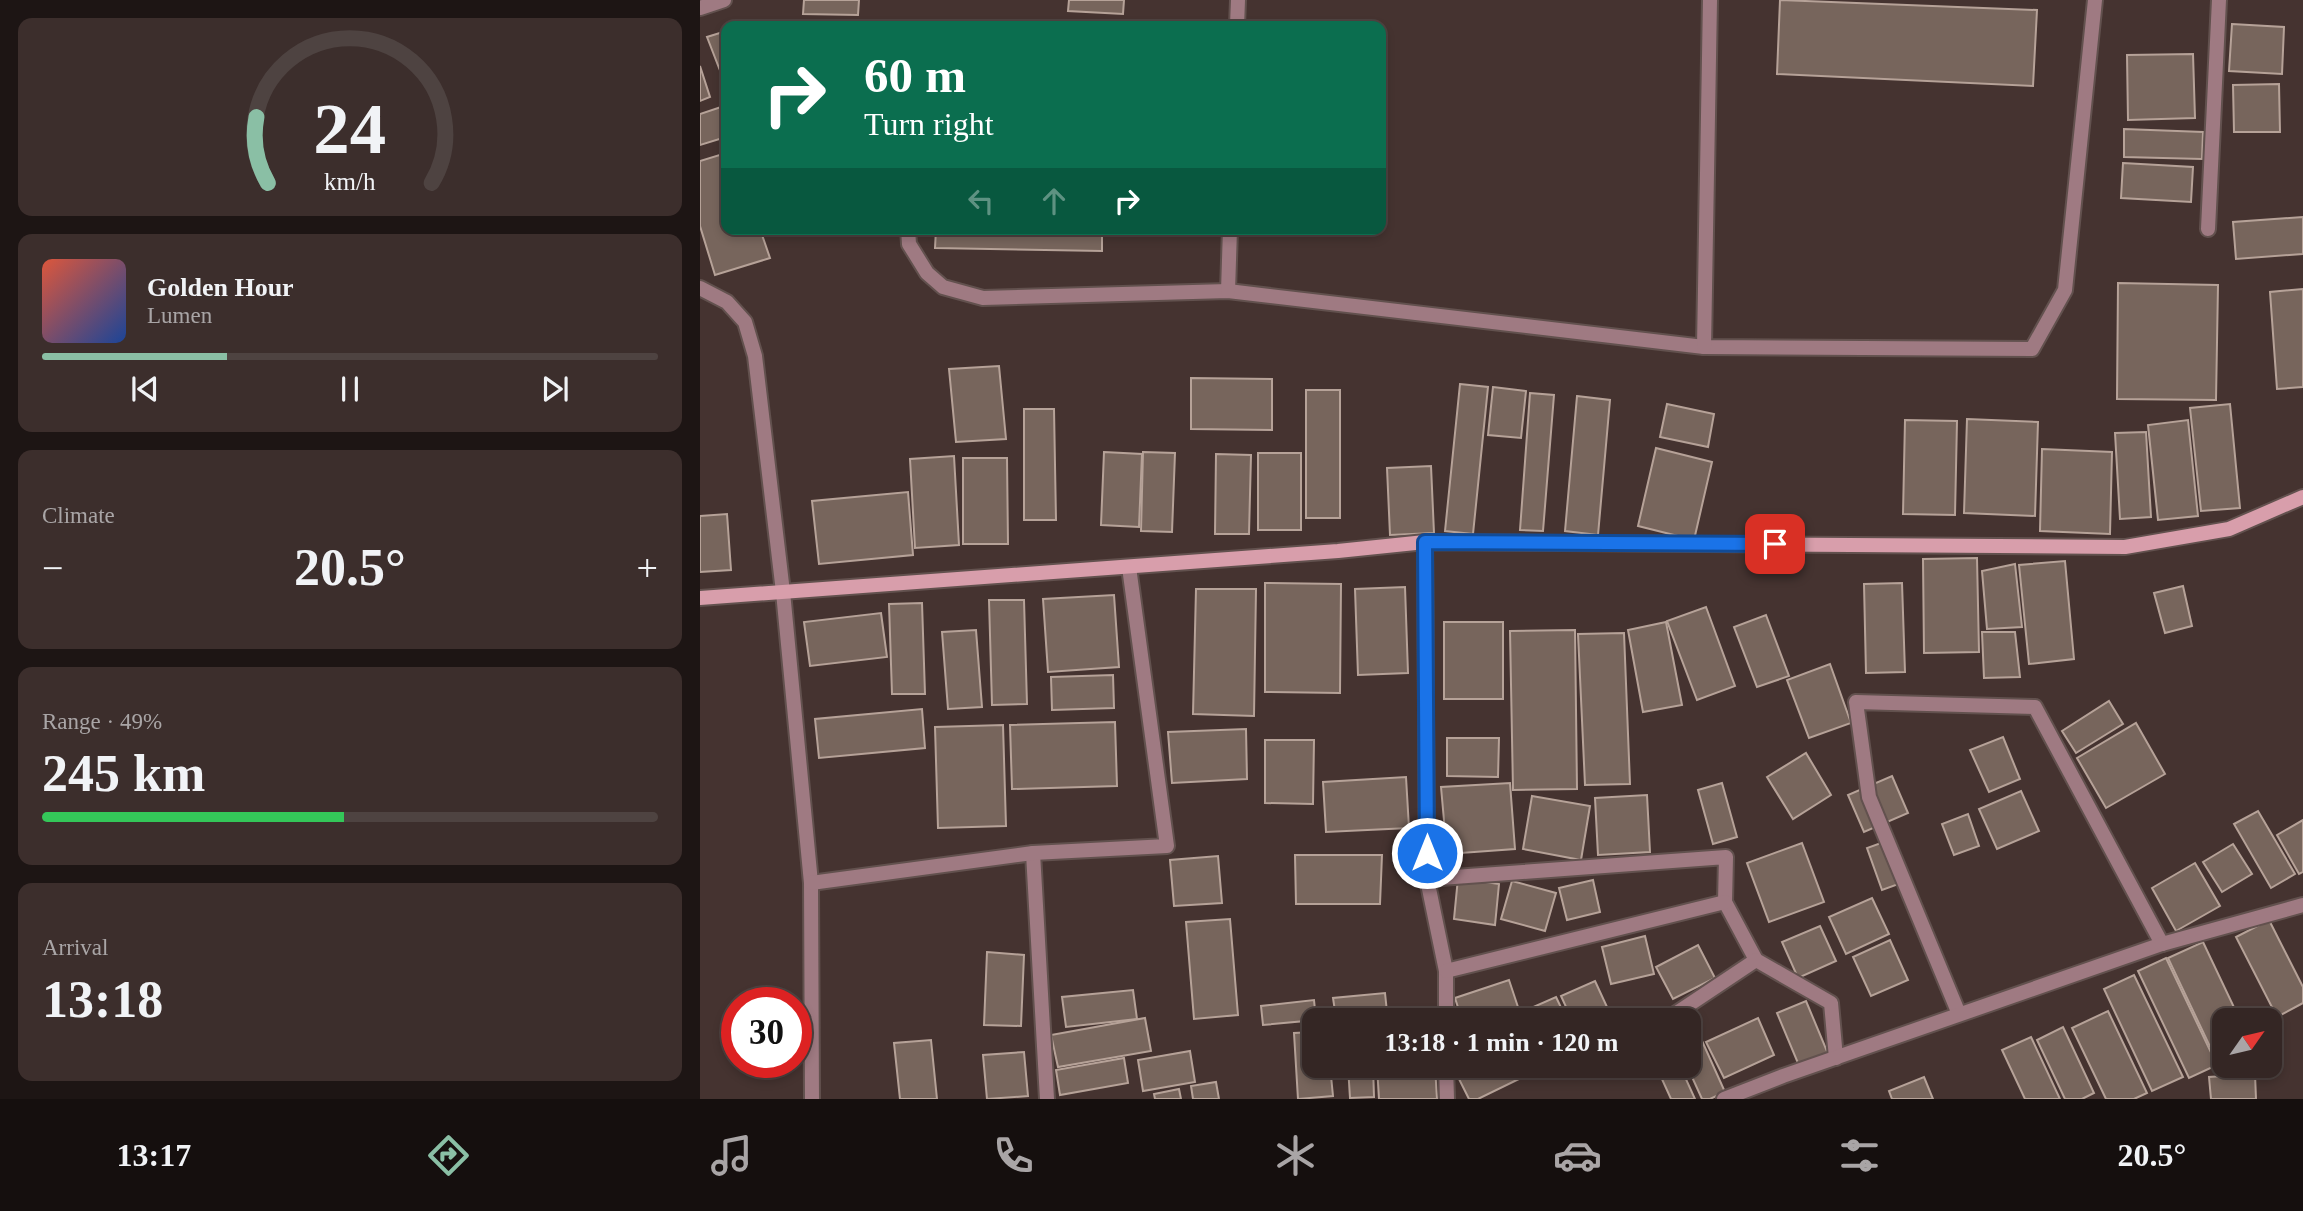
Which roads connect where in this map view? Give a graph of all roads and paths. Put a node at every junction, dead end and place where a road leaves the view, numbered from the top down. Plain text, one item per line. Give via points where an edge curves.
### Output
1 (724, 0) edge
2 (1238, 0) edge
3 (1710, 0) edge
4 (2095, 0) edge
5 (2219, 0) edge
6 (700, 8) edge
7 (1237, 21) edge
8 (2208, 229) dead end
9 (908, 235) edge
10 (1230, 235) edge
11 (700, 288) edge
12 (1228, 291) junction
13 (1704, 347) junction
14 (2303, 498) edge
15 (1425, 542) junction
16 (1129, 567) junction
17 (783, 592) junction
18 (700, 598) edge
19 (1033, 853) junction
20 (1427, 879) junction
21 (811, 883) junction
22 (1726, 902) junction
23 (2303, 905) edge
24 (2162, 944) junction
25 (1756, 960) junction
26 (1446, 971) junction
27 (1446, 1008) edge
28 (1684, 1008) edge
29 (1959, 1014) junction
30 (1836, 1058) junction
31 (1446, 1078) edge
32 (812, 1099) edge
33 (1047, 1099) edge
34 (1447, 1099) edge
35 (1724, 1099) edge

1 - 6 street
2 - 7 street
3 - 13 street
4 - 13 street via 2066,290 2032,349
5 - 8 street
9 - 12 street via 927,273 943,287 982,298
10 - 12 street
11 - 17 street via 727,302 745,322 755,356
12 - 13 street
14 - 15 street via 2229,529 2125,547
15 - 16 street
15 - 20 street
16 - 17 street
16 - 19 street via 1167,846
17 - 18 street
17 - 21 street
19 - 21 street
19 - 33 street
20 - 22 street via 1726,857
20 - 26 street
21 - 32 street
22 - 25 street
22 - 26 street
23 - 24 street
24 - 29 street
24 - 29 street via 2035,707 1856,702 1869,797
25 - 28 street
25 - 30 street via 1831,1003
26 - 27 street
29 - 30 street
30 - 35 street
31 - 34 street

